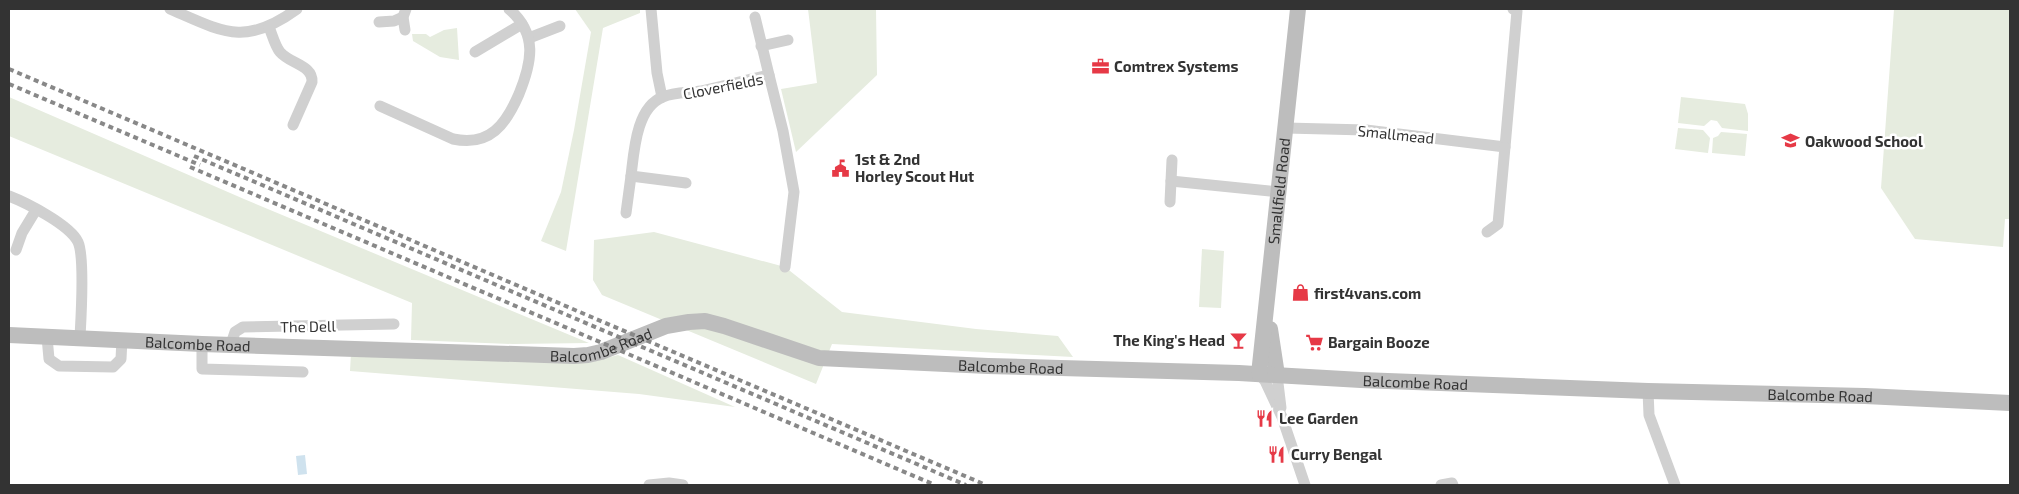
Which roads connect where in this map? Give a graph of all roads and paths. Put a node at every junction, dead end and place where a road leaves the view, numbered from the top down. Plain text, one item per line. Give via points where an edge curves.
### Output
1 (170, 9) edge
2 (297, 9) edge
3 (509, 9) edge
4 (651, 9) edge
5 (1298, 9) edge
6 (1515, 10) edge
7 (405, 13) edge
8 (755, 17) dead end
9 (379, 22) dead end
10 (522, 24) junction
11 (560, 26) dead end
12 (269, 27) junction
13 (405, 30) dead end
14 (528, 38) junction
15 (788, 40) dead end
16 (761, 46) junction
17 (474, 52) dead end
18 (769, 75) junction
19 (662, 97) junction
20 (380, 106) dead end
21 (293, 125) dead end
22 (1286, 128) junction
23 (1505, 147) junction
24 (1172, 160) dead end
25 (630, 176) junction
26 (1171, 181) junction
27 (686, 183) dead end
28 (1279, 192) junction
29 (9, 196) edge
30 (1170, 202) dead end
31 (36, 210) junction
32 (626, 213) dead end
33 (1487, 232) dead end
34 (16, 250) dead end
35 (785, 267) dead end
36 (1266, 318) junction
37 (394, 324) dead end
38 (48, 337) junction
39 (80, 337) junction
40 (13, 338) edge
41 (122, 339) junction
42 (202, 344) junction
43 (231, 344) junction
44 (303, 372) dead end
45 (1259, 374) junction
46 (1277, 375) junction
47 (1648, 391) junction
48 (2010, 403) edge
49 (1282, 417) junction
50 (649, 485) edge
51 (683, 485) edge
52 (1305, 485) edge
53 (1441, 485) edge
54 (1453, 485) edge
55 (1675, 485) edge

1 - 12 street via 218,30 235,33
2 - 12 street
3 - 10 street
4 - 19 street, Cloverfields
5 - 22 main road, Smallfield Road
6 - 23 street
7 - 9 street via 394,21
7 - 13 street
8 - 16 street
10 - 14 street
10 - 17 street
11 - 14 street
12 - 21 street via 279,51 312,75
14 - 20 street via 528,72 506,120 488,136 471,141 453,139
15 - 16 street
16 - 18 street
18 - 19 street, Cloverfields
18 - 35 street, Cloverfields via 794,192
19 - 25 street via 644,115 637,129
22 - 23 street, Smallmead via 1366,130
22 - 28 main road, Smallfield Road
23 - 33 street via 1498,224
24 - 26 street
25 - 27 street
25 - 32 street
26 - 28 street
26 - 30 street
28 - 36 main road, Smallfield Road
29 - 31 street
31 - 34 street
31 - 39 street via 64,225 80,248
36 - 45 main road, Smallfield Road
36 - 46 main road
37 - 43 street, The Dell via 243,327 235,332
38 - 39 main road, Balcombe Road
38 - 40 main road, Balcombe Road
38 - 41 street via 49,359 59,366 113,367 121,359
39 - 41 main road, Balcombe Road
41 - 42 main road, Balcombe Road
42 - 43 main road, Balcombe Road
42 - 44 street via 202,369
43 - 45 main road, Balcombe Road via 574,356 601,352 666,326 706,322 819,358
45 - 46 main road, Balcombe Road
45 - 49 street
46 - 47 main road, Balcombe Road
46 - 49 street
47 - 48 main road, Balcombe Road
47 - 55 street via 1649,415
49 - 52 street
50 - 51 street
53 - 54 street

